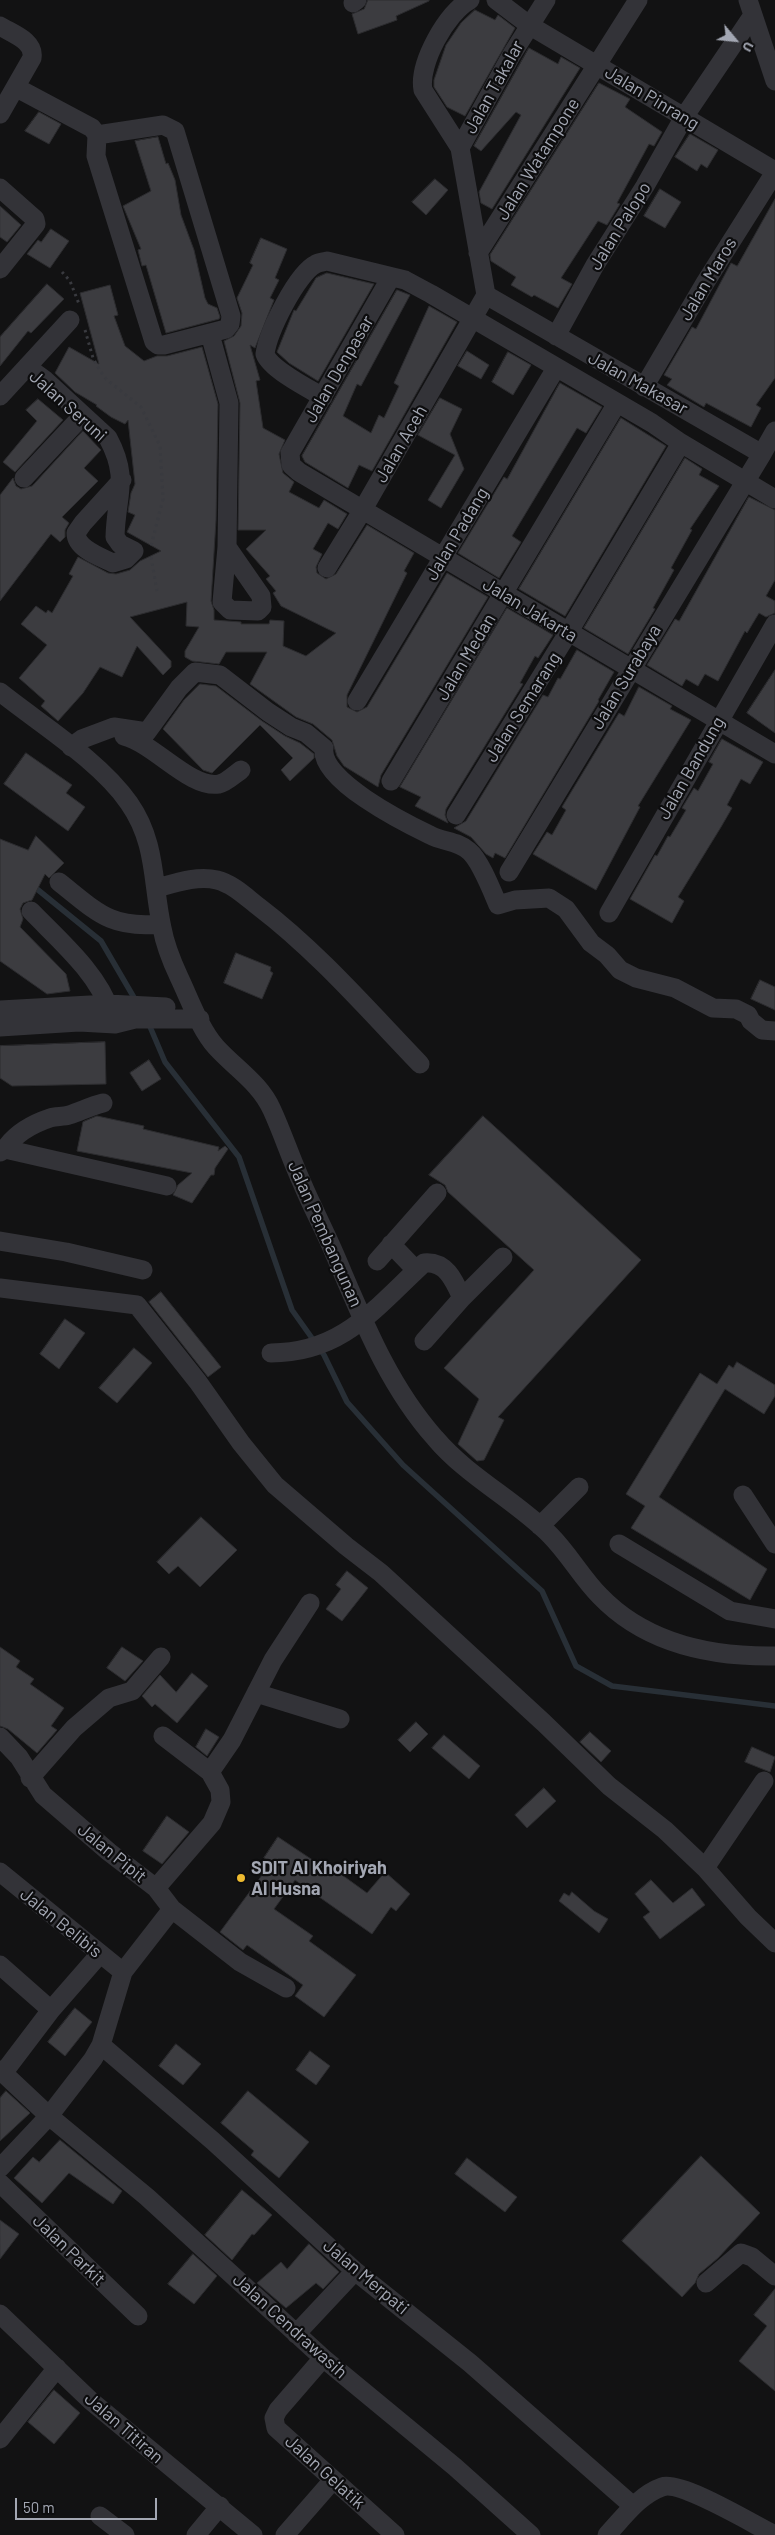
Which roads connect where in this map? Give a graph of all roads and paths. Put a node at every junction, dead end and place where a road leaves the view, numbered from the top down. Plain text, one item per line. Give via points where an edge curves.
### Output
1 (470, 0) edge
2 (496, 0) edge
3 (546, 0) edge
4 (638, 0) edge
5 (750, 7) edge
6 (529, 25) junction
7 (0, 26) edge
8 (597, 65) junction
9 (775, 81) edge
10 (16, 88) junction
11 (0, 114) edge
12 (684, 117) junction
13 (98, 135) junction
14 (460, 148) junction
15 (775, 172) edge
16 (0, 188) edge
17 (478, 253) junction
18 (0, 268) edge
19 (62, 272) dead end
20 (391, 277) junction
21 (486, 295) junction
22 (78, 319) junction
23 (474, 319) junction
24 (210, 334) junction
25 (556, 336) junction
26 (27, 367) junction
27 (556, 368) junction
28 (644, 387) junction
29 (0, 396) edge
30 (323, 397) junction
31 (617, 403) junction
32 (83, 415) junction
33 (775, 431) edge
34 (681, 443) junction
35 (762, 454) junction
36 (290, 461) joint
37 (24, 478) dead end
38 (122, 480) dead end
39 (744, 481) junction
40 (775, 499) edge
41 (362, 511) junction
42 (227, 547) dead end
43 (442, 559) junction
44 (326, 568) dead end
45 (157, 591) dead end
46 (504, 594) junction
47 (775, 624) edge
48 (568, 633) junction
49 (631, 669) junction
50 (0, 692) edge
51 (358, 701) dead end
52 (718, 722) junction
53 (73, 748) junction
54 (775, 754) edge
55 (242, 770) dead end
56 (391, 781) dead end
57 (456, 815) dead end
58 (509, 872) dead end
59 (59, 882) dead end
60 (157, 888) junction
61 (31, 911) dead end
62 (608, 913) dead end
63 (161, 924) junction
64 (108, 1004) junction
65 (0, 1010) edge
66 (134, 1012) junction
67 (197, 1014) junction
68 (115, 1024) junction
69 (0, 1027) edge
70 (775, 1031) edge
71 (420, 1064) dead end
72 (103, 1104) dead end
73 (2, 1151) edge
74 (168, 1186) dead end
75 (437, 1193) dead end
76 (0, 1241) edge
77 (392, 1244) junction
78 (503, 1257) dead end
79 (377, 1261) dead end
80 (142, 1270) dead end
81 (416, 1270) junction
82 (0, 1288) edge
83 (462, 1298) junction
84 (363, 1322) junction
85 (424, 1341) dead end
86 (271, 1353) dead end
87 (579, 1487) dead end
88 (743, 1495) dead end
89 (540, 1526) junction
90 (619, 1544) dead end
91 (775, 1544) edge
92 (310, 1603) dead end
93 (775, 1619) edge
94 (775, 1656) edge
95 (161, 1657) dead end
96 (256, 1693) junction
97 (340, 1719) dead end
98 (163, 1736) dead end
99 (0, 1737) edge
100 (210, 1772) junction
101 (30, 1778) junction
102 (764, 1781) dead end
103 (705, 1868) junction
104 (0, 1872) edge
105 (156, 1888) junction
106 (172, 1910) junction
107 (775, 1943) edge
108 (99, 1955) junction
109 (0, 1965) edge
110 (123, 1972) junction
111 (286, 1988) dead end
112 (51, 2010) junction
113 (101, 2046) junction
114 (2, 2071) edge
115 (49, 2116) junction
116 (0, 2168) edge
117 (0, 2183) edge
118 (356, 2271) junction
119 (775, 2276) edge
120 (706, 2283) dead end
121 (0, 2314) edge
122 (138, 2316) dead end
123 (296, 2334) junction
124 (323, 2358) junction
125 (57, 2368) junction
126 (0, 2439) edge
127 (333, 2480) junction
128 (220, 2506) junction
129 (633, 2506) junction
130 (100, 2516) dead end
131 (124, 2535) edge
132 (196, 2535) edge
133 (253, 2535) edge
134 (285, 2535) edge
135 (395, 2535) edge
136 (531, 2535) edge
137 (607, 2535) edge
138 (775, 2535) edge

1 - 14 street via 451,16 432,48 421,82 430,103
2 - 6 street, Jalan Pinrang
3 - 6 street, Jalan Takalar
4 - 8 street, Jalan Watampone
5 - 9 street
5 - 12 street, Jalan Palopo
6 - 8 street, Jalan Pinrang
6 - 14 street, Jalan Takalar
7 - 10 street via 30,44 33,51
8 - 12 street, Jalan Pinrang
8 - 17 street, Jalan Watampone
10 - 11 street
10 - 13 street via 92,128
12 - 15 street, Jalan Pinrang
12 - 25 street, Jalan Palopo
13 - 24 street via 96,156 154,342 164,345
13 - 24 street via 163,125 175,131 231,316 226,329
14 - 17 street
15 - 28 street, Jalan Maros
16 - 18 street via 35,219 36,224
17 - 21 street
19 - 22 path via 75,289
20 - 23 street, Jalan Makasar via 404,280
20 - 30 street, Jalan Denpasar
20 - 30 street, Jalan Makasar via 327,261 307,270 293,287 266,346 266,357 290,378
21 - 23 street
21 - 25 street, Jalan Makasar
22 - 26 street
22 - 45 path via 99,369 141,406 160,446 163,499 150,550
23 - 27 street, Jalan Makasar
23 - 41 street, Jalan Aceh
24 - 42 street via 229,403
25 - 28 street, Jalan Makasar
26 - 29 street, Jalan Seruni
26 - 32 street, Jalan Seruni
27 - 31 street, Jalan Makasar
27 - 43 street, Jalan Padang
28 - 35 street, Jalan Makasar
30 - 36 street, Jalan Denpasar via 290,453
31 - 34 street, Jalan Makasar
31 - 46 street, Jalan Medan
32 - 37 street
32 - 38 street, Jalan Seruni via 108,438 119,463
33 - 35 street
34 - 39 street, Jalan Makasar
34 - 48 street, Jalan Semarang
35 - 39 street
36 - 41 street, Jalan Jakarta via 299,472
39 - 40 street, Jalan Makasar
39 - 49 street, Jalan Surabaya
41 - 43 street, Jalan Jakarta
41 - 44 street, Jalan Aceh
43 - 46 street, Jalan Jakarta
43 - 51 street, Jalan Padang
46 - 48 street, Jalan Jakarta
46 - 56 street, Jalan Medan
47 - 52 street, Jalan Bandung
48 - 49 street, Jalan Jakarta
48 - 57 street, Jalan Semarang
49 - 52 street, Jalan Jakarta
49 - 58 street, Jalan Surabaya
50 - 53 street, Jalan Pembangunan
52 - 54 street, Jalan Jakarta
52 - 62 street, Jalan Bandung
53 - 55 street via 107,735 120,735 146,744 202,784 220,784
53 - 60 street, Jalan Pembangunan via 119,789 130,804 150,844
53 - 70 street via 82,739 114,727 147,732 195,672 220,675 268,712 306,733 324,748 326,762 358,795 430,835 450,843 460,843 471,852 498,905 515,900 549,898 566,910 592,943 620,970 636,978 675,988 713,1008 736,1009 748,1015 762,1030
59 - 63 street via 108,919 137,926
60 - 63 street, Jalan Pembangunan
60 - 71 street via 198,880 216,880 232,886 291,931
61 - 64 street via 85,968
63 - 67 street, Jalan Pembangunan via 169,954
64 - 65 street
64 - 66 street
64 - 68 street
66 - 67 street
66 - 68 street
67 - 84 street, Jalan Pembangunan via 214,1044 250,1077 272,1109
68 - 69 street via 79,1022
72 - 73 street via 35,1125 11,1140
73 - 74 street
75 - 77 street
76 - 80 street
77 - 79 street
77 - 81 street
78 - 83 street
81 - 83 street via 424,1263 433,1262 444,1267
81 - 84 street
82 - 103 street via 137,1305 275,1485 381,1573 608,1786 665,1830
83 - 85 street
84 - 86 street via 312,1348 294,1353
84 - 89 street, Jalan Pembangunan via 391,1380 438,1442 468,1471
87 - 89 street
88 - 91 street
89 - 94 street, Jalan Pembangunan via 562,1546 597,1594 631,1622 684,1647 716,1653
90 - 93 street via 730,1612
92 - 96 street
95 - 101 street via 132,1691 109,1698 74,1728
96 - 97 street
96 - 100 street via 232,1740
98 - 100 street
99 - 101 street, Jalan Pipit via 19,1757
100 - 105 street via 220,1790 221,1802 216,1816
101 - 105 street, Jalan Pipit via 54,1805
102 - 103 street
103 - 107 street
104 - 108 street, Jalan Belibis
105 - 106 street, Jalan Pipit
106 - 110 street
106 - 111 street, Jalan Pipit via 240,1962
108 - 110 street, Jalan Belibis
108 - 112 street
109 - 112 street
110 - 113 street
112 - 114 street
113 - 115 street
113 - 118 street, Jalan Merpati via 213,2141
114 - 115 street, Jalan Cendrawasih
115 - 116 street
115 - 123 street, Jalan Cendrawasih via 147,2198
117 - 122 street, Jalan Parkit
118 - 123 street
118 - 129 street, Jalan Merpati via 470,2363
119 - 120 street via 752,2257 741,2253
121 - 125 street, Jalan Titiran
123 - 124 street, Jalan Cendrawasih
124 - 127 street, Jalan Gelatik via 278,2410 274,2423
124 - 136 street, Jalan Cendrawasih via 455,2466
125 - 126 street
125 - 128 street, Jalan Titiran via 146,2448
127 - 134 street
127 - 135 street, Jalan Gelatik
128 - 132 street
128 - 133 street, Jalan Titiran
129 - 137 street
129 - 138 street via 664,2486 676,2486
130 - 131 street

